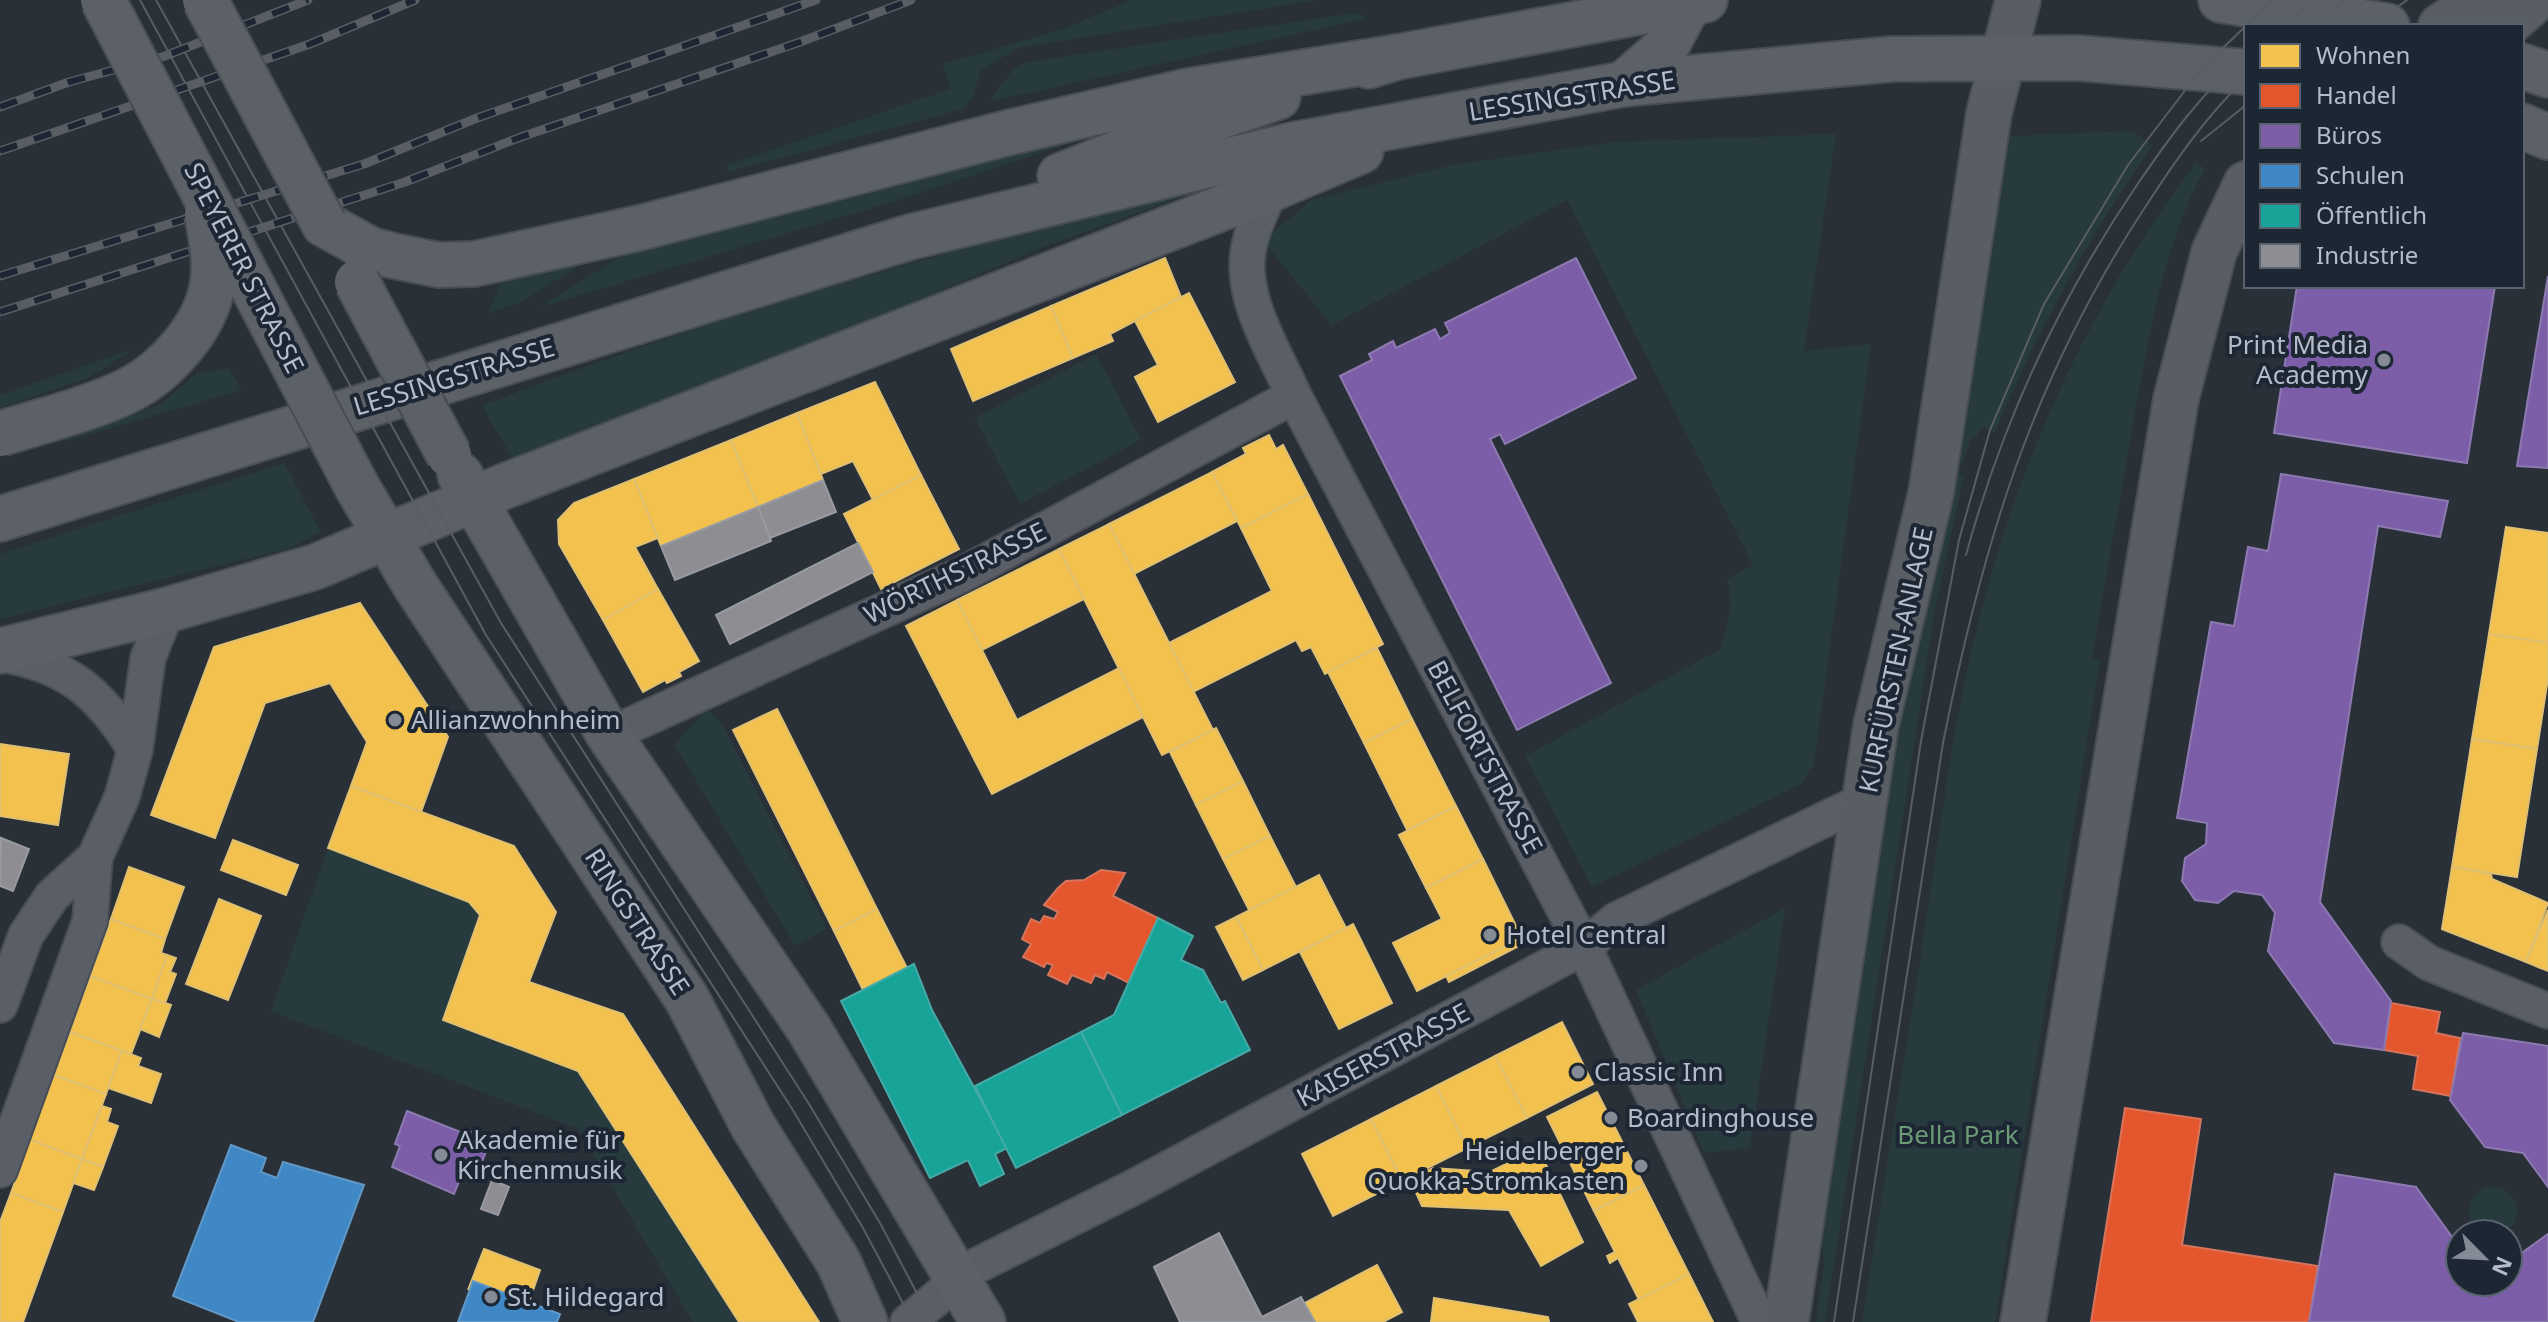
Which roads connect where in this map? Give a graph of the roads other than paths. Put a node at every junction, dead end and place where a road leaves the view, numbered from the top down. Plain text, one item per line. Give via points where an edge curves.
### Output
1 (103, 0) edge
2 (205, 0) edge
3 (2018, 0) edge
4 (2221, 0) edge
5 (2481, 0) edge
6 (2535, 0) edge
7 (2543, 0) edge
8 (1697, 1) edge
9 (2302, 18) edge
10 (2366, 24) edge
11 (2444, 24) edge
12 (2507, 24) edge
13 (2548, 27) edge
14 (2003, 56) junction
15 (1397, 57) junction
16 (2524, 67) edge
17 (2232, 71) edge
18 (2548, 75) edge
19 (1642, 82) junction
20 (1444, 117) junction
21 (2524, 127) edge
22 (2548, 137) edge
23 (203, 188) junction
24 (2244, 188) edge
25 (1271, 189) junction
26 (324, 224) junction
27 (910, 237) junction
28 (1294, 396) junction
29 (0, 434) edge
30 (472, 499) junction
31 (0, 519) edge
32 (385, 535) junction
33 (167, 610) junction
34 (0, 652) edge
35 (609, 735) junction
36 (135, 750) junction
37 (1865, 800) junction
38 (95, 857) junction
39 (2399, 942) dead end
40 (1584, 947) junction
41 (0, 1005) edge
42 (2548, 1011) edge
43 (0, 1170) edge
44 (958, 1279) junction
45 (865, 1322) edge
46 (908, 1322) edge
47 (983, 1322) edge
48 (1759, 1322) edge
49 (1786, 1322) edge
50 (2023, 1322) edge

1 - 23 main road, SPEYERER STRASSE, bridge
2 - 26 main road, bridge
3 - 14 main road, KURFÜRSTEN-ANLAGE
4 - 9 main road
5 - 11 main road
6 - 12 main road
7 - 13 main road
8 - 15 main road, LESSINGSTRASSE
8 - 19 main road
9 - 10 main road
14 - 17 main road, LESSINGSTRASSE
14 - 19 main road, LESSINGSTRASSE via 1893,59
14 - 37 main road, KURFÜRSTEN-ANLAGE via 1987,124 1931,493 1890,662
15 - 26 main road via 1188,91 474,264 439,265 371,250
15 - 27 main road, LESSINGSTRASSE via 1140,144
16 - 18 main road
19 - 20 main road, LESSINGSTRASSE
20 - 25 main road
20 - 27 main road, LESSINGSTRASSE via 1292,145
21 - 22 main road
23 - 29 main road, bridge via 213,246 212,288 193,331 167,361 129,390
23 - 32 main road, SPEYERER STRASSE, bridge
24 - 50 main road via 2214,252 2176,399
25 - 28 street, BELFORTSTRASSE via 1249,243 1247,280
25 - 30 main road
26 - 30 main road, bridge
27 - 31 main road, LESSINGSTRASSE
28 - 35 street, WÖRTHSTRASSE via 961,575
28 - 40 street, BELFORTSTRASSE
30 - 32 main road
30 - 35 main road
32 - 33 main road via 310,568
32 - 45 main road, RINGSTRASSE via 687,999 753,1126 839,1263
33 - 34 main road
33 - 36 street via 148,658
34 - 36 street via 50,665 85,686 119,722
35 - 44 main road via 809,1029
36 - 38 street via 122,797
37 - 40 street, KAISERSTRASSE via 1616,920
37 - 49 main road, KURFÜRSTEN-ANLAGE
38 - 41 street via 52,896 26,935
38 - 43 street via 90,921
39 - 42 street via 2429,963
40 - 44 street, KAISERSTRASSE
40 - 48 street, BELFORTSTRASSE
44 - 46 street, KAISERSTRASSE
44 - 47 main road

